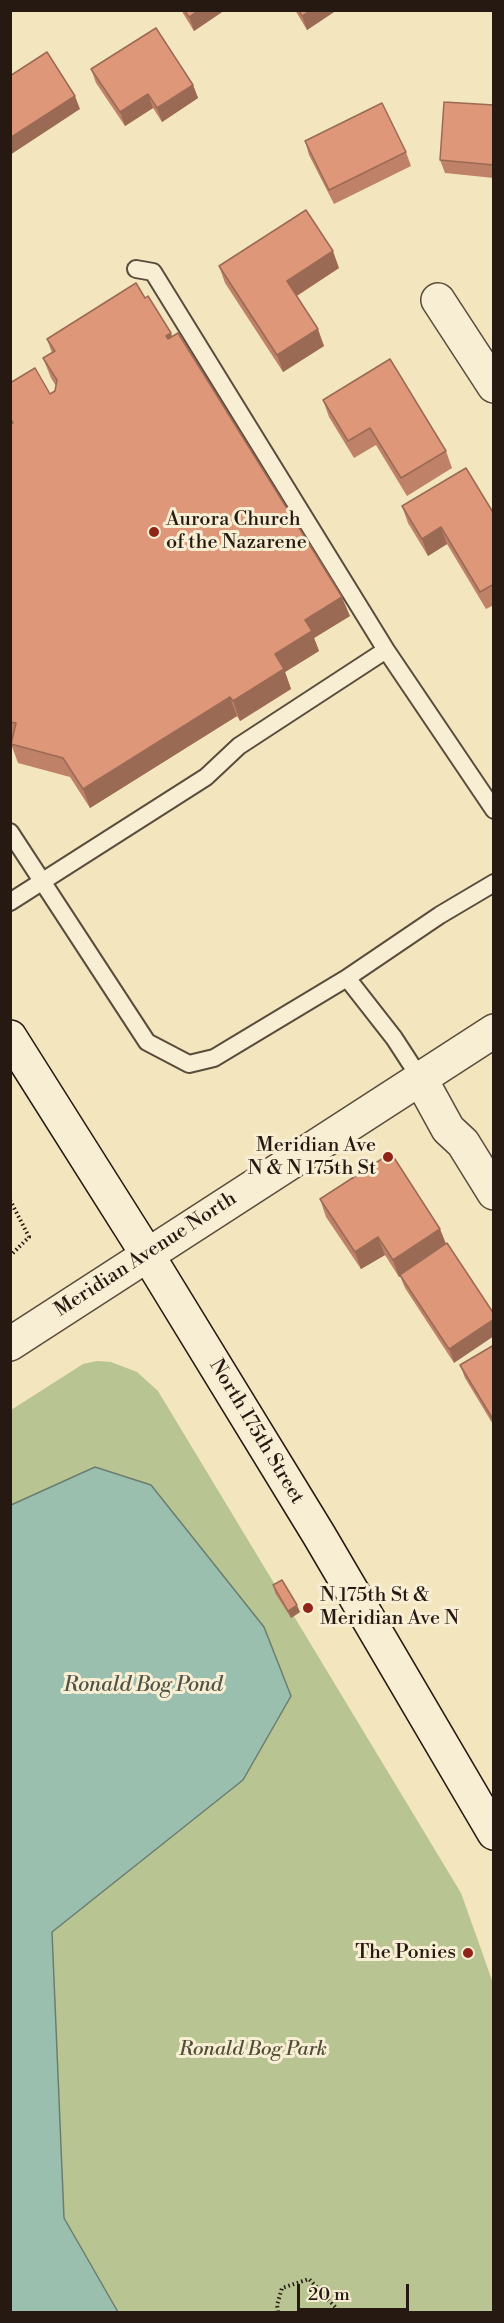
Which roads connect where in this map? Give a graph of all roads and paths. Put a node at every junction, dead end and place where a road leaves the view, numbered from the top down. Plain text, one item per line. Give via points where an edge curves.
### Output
1 (136, 269) dead end
2 (438, 300) dead end
3 (494, 386) edge
4 (386, 650) junction
5 (494, 810) edge
6 (10, 832) edge
7 (42, 881) junction
8 (494, 884) edge
9 (10, 902) edge
10 (347, 978) junction
11 (494, 1030) edge
12 (10, 1037) edge
13 (420, 1078) junction
14 (494, 1193) edge
15 (10, 1200) edge
16 (147, 1254) junction
17 (10, 1256) edge
18 (10, 1344) edge
19 (494, 1833) edge
20 (278, 2313) edge
21 (340, 2313) edge

1 - 4 lane via 153,272
2 - 3 main road
4 - 5 lane
4 - 7 lane via 239,746 206,777
6 - 7 lane
7 - 9 lane
7 - 10 lane via 147,1042 189,1064 214,1058
8 - 10 lane
10 - 13 lane
11 - 13 main road, Meridian Avenue North
12 - 16 main road, North 175th Street
13 - 14 main road via 448,1130 464,1143
13 - 16 main road, Meridian Avenue North
15 - 17 path via 29,1237
16 - 18 main road, Meridian Avenue North
16 - 19 main road, North 175th Street via 334,1560
20 - 21 path via 282,2288 309,2279

